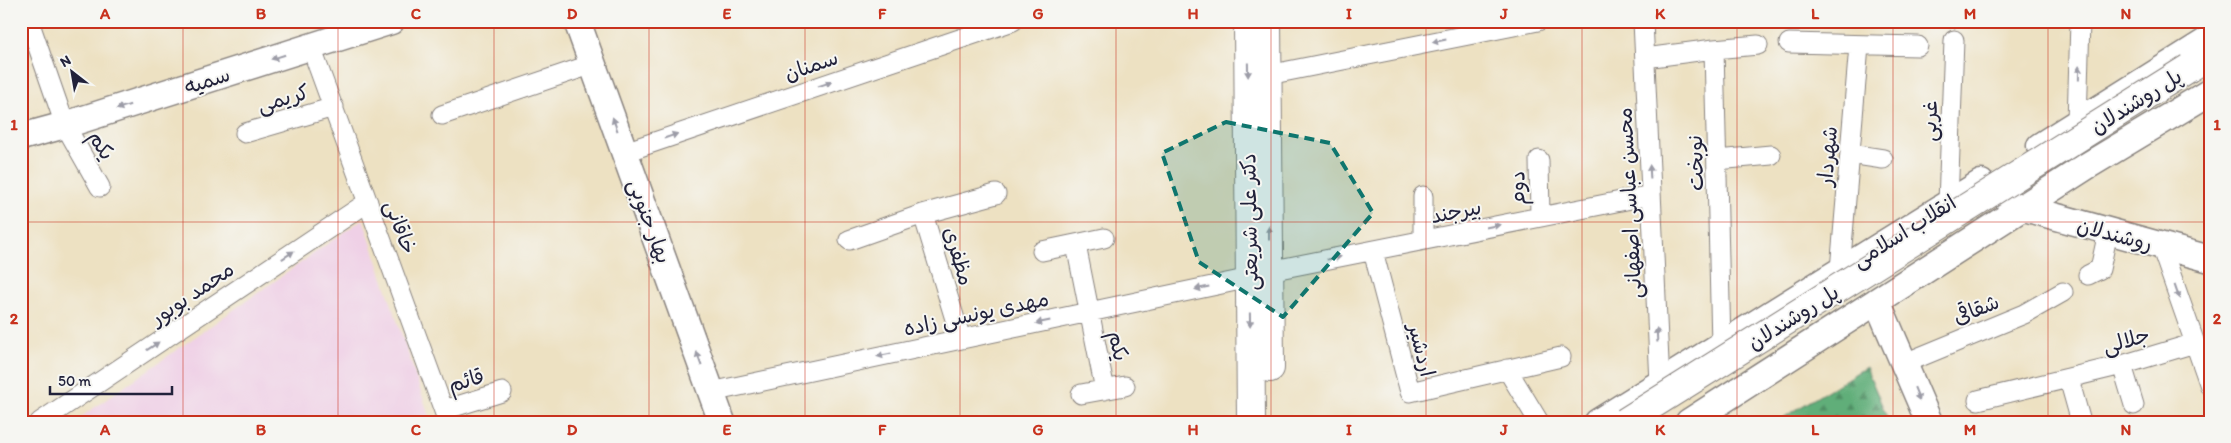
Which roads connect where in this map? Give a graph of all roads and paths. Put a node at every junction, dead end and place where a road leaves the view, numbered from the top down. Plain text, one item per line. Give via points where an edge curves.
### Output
1 (29, 21) edge
2 (390, 21) edge
3 (577, 21) edge
4 (1013, 21) edge
5 (1248, 21) edge
6 (1267, 21) edge
7 (1538, 21) edge
8 (1643, 21) edge
9 (2080, 21) edge
10 (1491, 26) edge
11 (2210, 39) edge
12 (1954, 40) dead end
13 (1789, 43) dead end
14 (1758, 45) dead end
15 (1859, 46) junction
16 (1918, 46) dead end
17 (312, 47) junction
18 (1714, 49) junction
19 (1645, 58) junction
20 (593, 64) junction
21 (1268, 75) junction
22 (2204, 75) edge
23 (334, 107) junction
24 (442, 114) dead end
25 (65, 126) junction
26 (2070, 127) junction
27 (245, 133) dead end
28 (21, 137) edge
29 (624, 152) junction
30 (1850, 154) junction
31 (1771, 155) dead end
32 (1883, 159) dead end
33 (1539, 160) dead end
34 (1717, 160) junction
35 (2086, 166) junction
36 (100, 187) dead end
37 (996, 194) dead end
38 (1651, 194) junction
39 (1422, 196) dead end
40 (1957, 198) junction
41 (368, 202) junction
42 (2020, 208) junction
43 (924, 214) junction
44 (1540, 217) junction
45 (2108, 232) junction
46 (1104, 238) dead end
47 (849, 240) dead end
48 (1423, 240) junction
49 (1970, 241) junction
50 (1076, 245) junction
51 (2161, 246) junction
52 (1373, 250) junction
53 (1042, 251) dead end
54 (2210, 259) edge
55 (1840, 270) junction
56 (1260, 275) junction
57 (2088, 275) dead end
58 (2063, 292) dead end
59 (1877, 301) junction
60 (1777, 309) junction
61 (1090, 312) junction
62 (960, 339) junction
63 (1721, 345) junction
64 (1801, 349) junction
65 (2202, 355) edge
66 (1561, 356) dead end
67 (1905, 363) junction
68 (2122, 365) junction
69 (1507, 369) junction
70 (2069, 379) junction
71 (1660, 383) junction
72 (1125, 386) dead end
73 (2210, 386) edge
74 (1105, 390) junction
75 (502, 392) dead end
76 (711, 392) junction
77 (1081, 394) dead end
78 (1978, 400) dead end
79 (2134, 405) dead end
80 (446, 416) edge
81 (40, 422) edge
82 (722, 422) edge
83 (1251, 422) edge
84 (1270, 422) edge
85 (1539, 422) edge
86 (1598, 422) edge
87 (1625, 422) edge
88 (1657, 422) edge
89 (1689, 422) edge
90 (1929, 422) edge
91 (2081, 422) edge

1 - 25 street, یکم
2 - 17 main road, سمیه
3 - 20 main road, بهار جنوبی
29 -> 4 street, سمنان
5 -> 56 main road, دکتر علی شریعتی
6 - 21 main road, دکتر علی شریعتی
7 - 10 street
8 - 19 street, محسن عباسی اصفهانی
26 -> 9 street
10 -> 21 street
11 - 26 main road, انقلاب اسلامی
12 - 40 street, غربی
13 - 15 street
14 - 18 street
15 - 16 street
15 - 30 street, شهردار
17 - 23 street, خاقانی
17 -> 25 main road, سمیه
18 - 19 street
18 - 34 street, نوبخت
38 -> 19 street, محسن عباسی اصفهانی
20 - 24 street
29 -> 20 main road, بهار جنوبی
56 -> 21 main road, دکتر علی شریعتی
22 - 35 main road, انقلاب اسلامی
22 - 87 main road, پل روشندلان, bridge
22 - 88 main road, پل روشندلان
23 - 27 street, کریمی
23 - 41 street, خاقانی
25 - 28 main road, سمیه
25 - 36 street, یکم
26 - 35 main road via 2049,149 2049,165 2064,173
26 - 40 main road, انقلاب اسلامی
76 -> 29 main road, بهار جنوبی
30 - 32 street
30 - 55 street, شهردار
31 - 34 street
33 - 44 street, دوم
34 - 63 street, نوبخت
35 - 42 main road, انقلاب اسلامی
37 - 43 street
38 - 44 street, بیرجند
71 -> 38 street, محسن عباسی اصفهانی
39 - 48 street
40 - 42 main road, روشندلان
40 - 49 main road via 1973,215 1976,227
40 - 55 main road, انقلاب اسلامی
41 - 80 street, خاقانی
81 -> 41 street, محمد بوبور
42 - 45 main road, روشندلان
42 - 49 main road, انقلاب اسلامی
43 - 47 street
43 - 62 street, مظفری
48 -> 44 street, بیرجند
45 - 51 main road, روشندلان
45 - 57 street via 2100,269
46 - 50 street
48 - 52 street, بیرجند
49 - 59 main road, انقلاب اسلامی
50 - 53 street
50 - 61 street, یکم
51 - 54 main road, روشندلان
51 -> 65 street
56 -> 52 street, بیرجند
52 - 69 street, اردشیر via 1410,392
55 - 60 main road, انقلاب اسلامی
56 -> 61 street, مهدی یونسی زاده
56 -> 83 main road, دکتر علی شریعتی
56 - 84 main road, دکتر علی شریعتی
58 - 67 street, شقاقی via 2024,314
59 - 64 main road, انقلاب اسلامی
59 - 67 main road
60 - 63 main road, انقلاب اسلامی
60 - 64 main road via 1789,312 1804,338
61 -> 62 street, مهدی یونسی زاده
61 - 74 street, یکم
62 -> 76 street, مهدی یونسی زاده
63 - 71 main road, انقلاب اسلامی
64 - 89 main road, انقلاب اسلامی
65 - 68 street, جلالی
65 - 73 street
66 - 69 street, اردشیر
67 -> 90 main road
68 - 70 street, جلالی
68 - 79 street
69 - 85 street
70 - 78 street, جلالی
70 - 91 street
71 - 86 main road, انقلاب اسلامی
72 - 74 street, یکم
74 - 77 street, یکم
75 - 80 street, قائم
76 - 82 main road, بهار جنوبی

